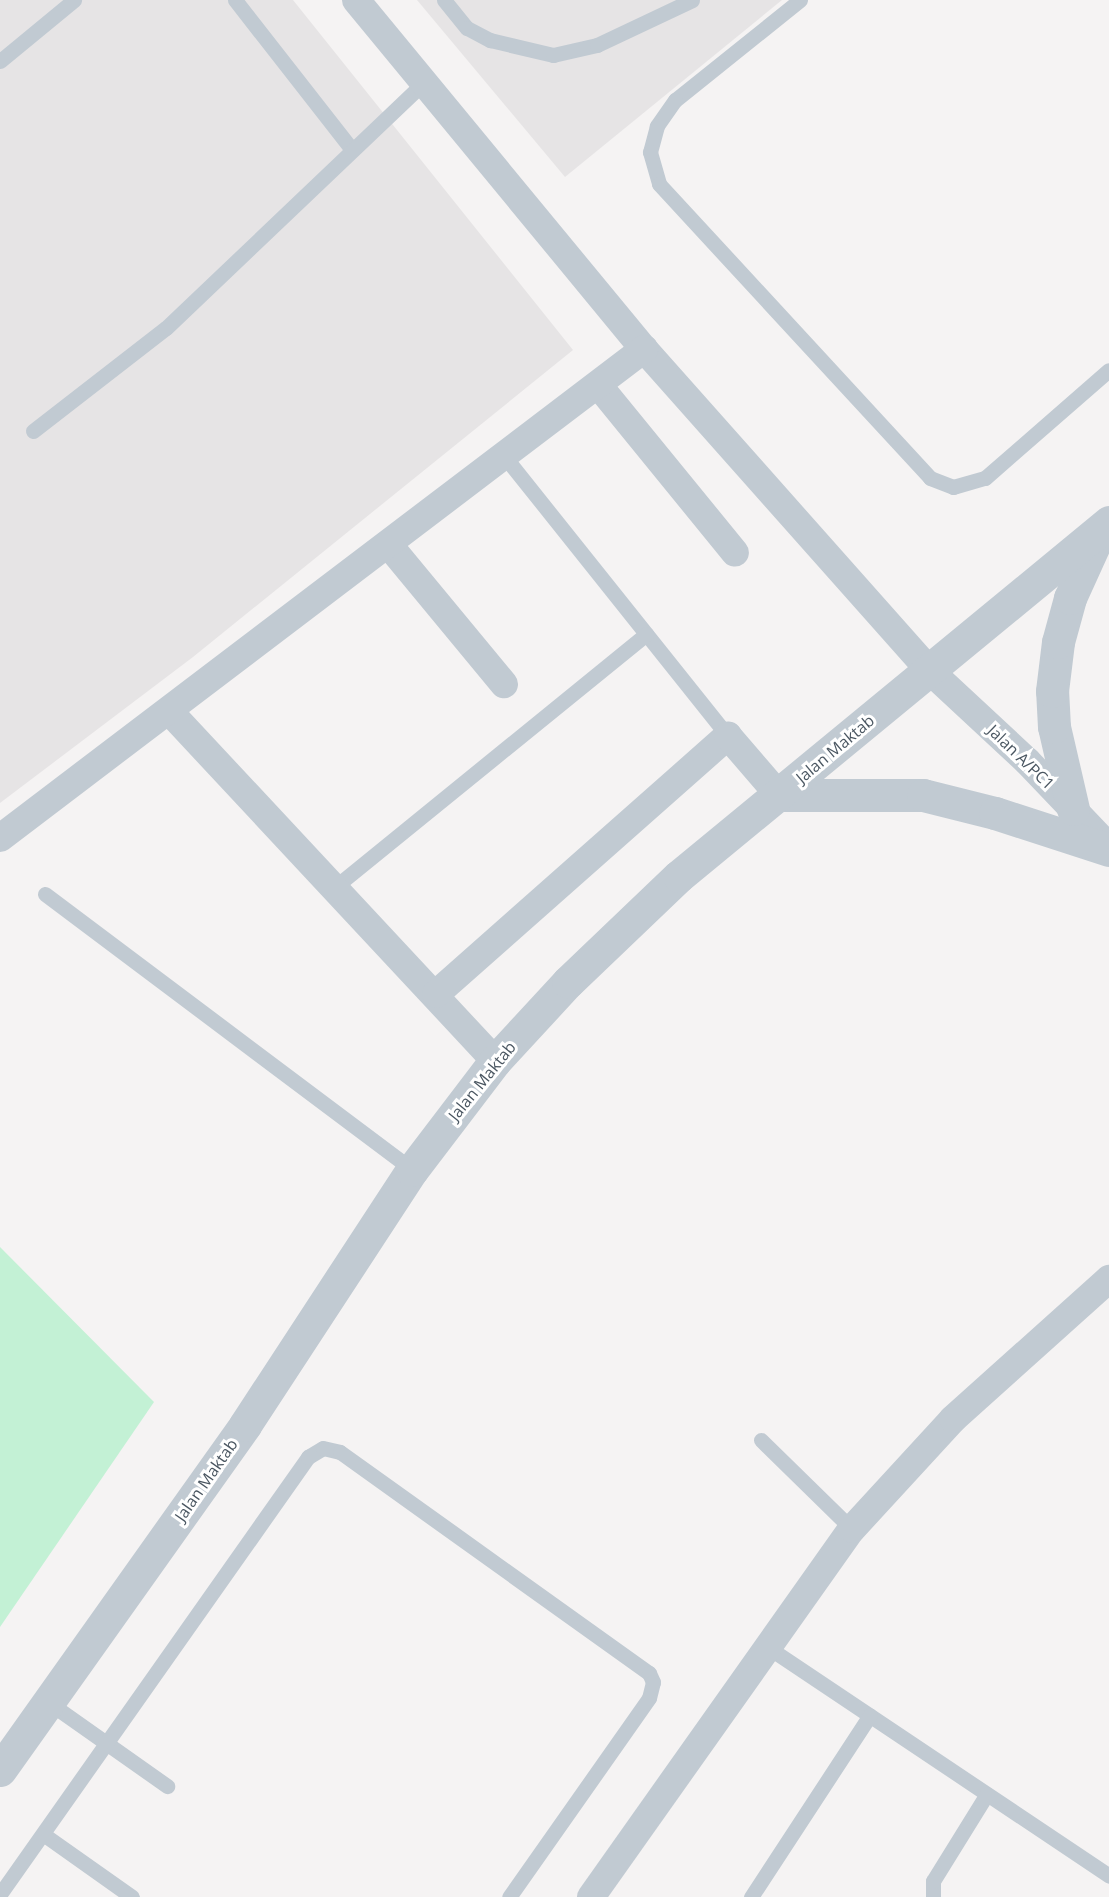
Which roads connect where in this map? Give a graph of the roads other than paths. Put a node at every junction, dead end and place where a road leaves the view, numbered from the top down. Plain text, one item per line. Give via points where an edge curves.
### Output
1 (74, 0) edge
2 (235, 0) edge
3 (356, 0) edge
4 (444, 0) edge
5 (693, 0) edge
6 (800, 0) edge
7 (0, 61) edge
8 (424, 82) junction
9 (352, 150) junction
10 (645, 350) junction
11 (1109, 370) edge
12 (599, 387) junction
13 (33, 431) dead end
14 (505, 457) junction
15 (1106, 525) edge
16 (388, 544) junction
17 (735, 553) dead end
18 (646, 634) junction
19 (929, 670) junction
20 (504, 684) dead end
21 (169, 711) junction
22 (728, 736) junction
23 (779, 795) junction
24 (1073, 809) junction
25 (0, 838) edge
26 (1109, 849) edge
27 (335, 887) junction
28 (45, 894) dead end
29 (436, 994) junction
30 (495, 1061) junction
31 (412, 1170) junction
32 (1109, 1279) edge
33 (761, 1440) dead end
34 (852, 1528) junction
35 (766, 1646) junction
36 (48, 1702) junction
37 (870, 1715) junction
38 (106, 1744) junction
39 (0, 1770) edge
40 (167, 1786) dead end
41 (987, 1794) junction
42 (42, 1834) junction
43 (1109, 1876) edge
44 (0, 1894) edge
45 (132, 1897) edge
46 (509, 1897) edge
47 (591, 1897) edge
48 (751, 1897) edge
49 (933, 1897) edge

1 - 7 lane
2 - 9 lane
3 - 8 street, Jalan A/PC1
4 - 5 lane via 467,28 490,40 553,55 597,45
6 - 11 lane via 675,100 657,126 650,152 659,183 930,478 953,487 984,478
8 - 9 lane
8 - 10 street, Jalan A/PC1
9 - 13 lane via 166,328
10 - 12 street
10 - 19 street, Jalan A/PC1
12 - 14 street
12 - 17 street
14 - 16 street
14 - 18 lane
15 - 19 street, Jalan Maktab
15 - 24 street via 1070,598 1058,642 1052,691 1054,727
16 - 20 street
16 - 21 street
18 - 22 lane
18 - 27 lane
19 - 23 street, Jalan Maktab
19 - 24 street, Jalan A/PC1
21 - 25 street
21 - 27 street
22 - 23 street
22 - 29 street
23 - 26 street via 923,795
23 - 30 street, Jalan Maktab via 679,876 568,982
24 - 26 street, Jalan A/PC1
27 - 29 street
28 - 31 lane
29 - 30 street
30 - 31 street, Jalan Maktab
31 - 36 street, Jalan Maktab via 245,1425
32 - 34 street via 953,1419
33 - 34 lane
34 - 35 street
35 - 37 lane
35 - 47 street
36 - 38 lane
36 - 39 street, Jalan Maktab
37 - 41 lane
37 - 48 lane
38 - 40 lane
38 - 42 lane
38 - 46 lane via 308,1457 323,1448 332,1448 650,1673 653,1690 649,1698
41 - 43 lane
41 - 49 lane via 933,1881
42 - 44 lane
42 - 45 lane

